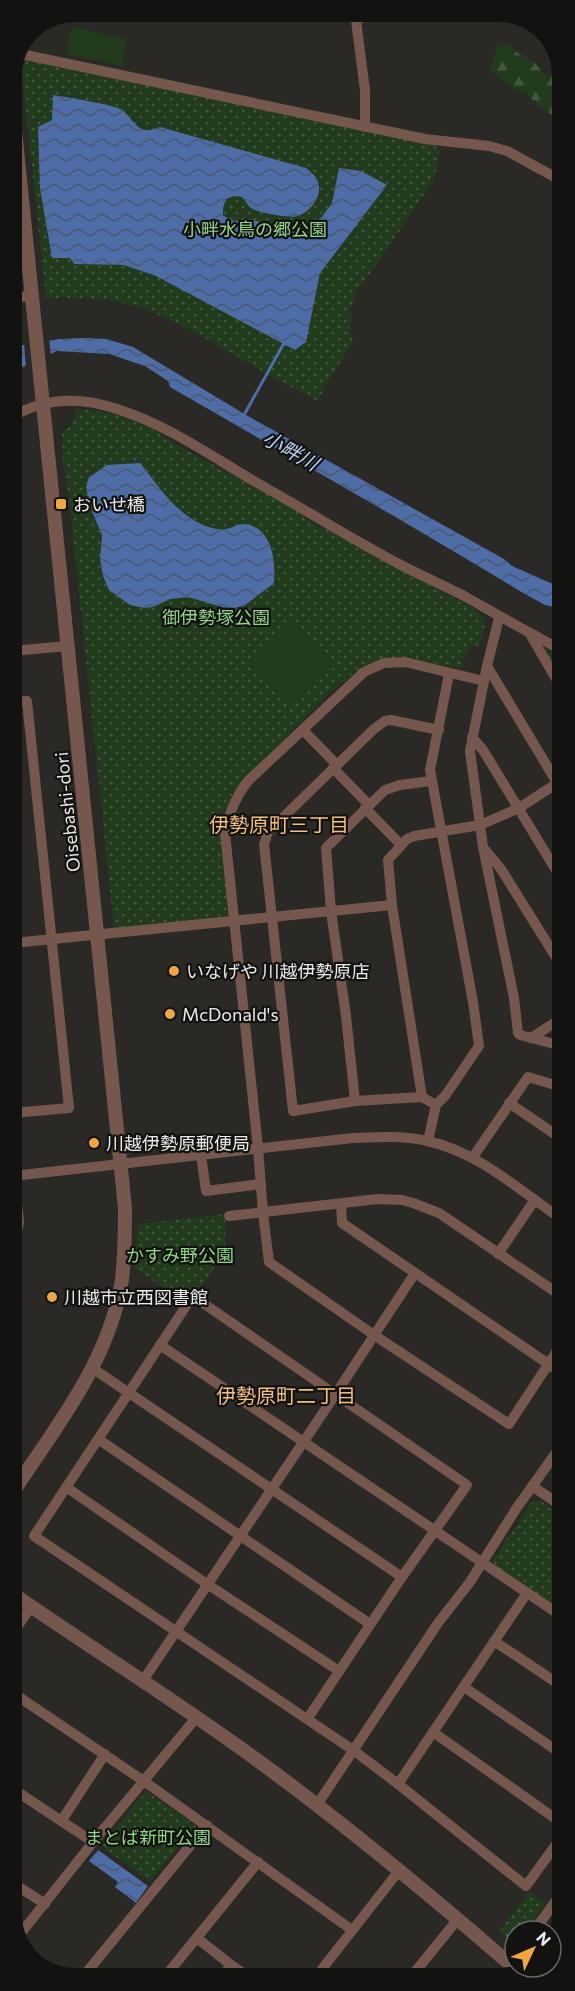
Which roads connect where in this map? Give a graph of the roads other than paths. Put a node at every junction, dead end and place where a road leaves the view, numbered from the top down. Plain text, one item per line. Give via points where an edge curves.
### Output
1 (356, 23) edge
2 (27, 55) edge
3 (365, 126) junction
4 (552, 176) edge
5 (22, 230) edge
6 (22, 300) edge
7 (33, 301) junction
8 (43, 398) junction
9 (22, 412) edge
10 (499, 618) junction
11 (530, 634) junction
12 (552, 645) edge
13 (67, 646) junction
14 (22, 650) edge
15 (487, 666) junction
16 (552, 672) edge
17 (449, 674) junction
18 (484, 681) junction
19 (22, 701) edge
20 (303, 730) junction
21 (439, 730) junction
22 (472, 737) junction
23 (335, 767) junction
24 (552, 771) edge
25 (431, 781) junction
26 (552, 790) edge
27 (367, 806) junction
28 (519, 808) junction
29 (480, 825) junction
30 (440, 832) junction
31 (401, 845) junction
32 (483, 847) junction
33 (552, 863) edge
34 (392, 905) junction
35 (331, 911) junction
36 (271, 917) junction
37 (235, 922) junction
38 (98, 935) junction
39 (51, 940) junction
40 (22, 942) edge
41 (552, 951) edge
42 (552, 1024) edge
43 (531, 1038) junction
44 (552, 1043) edge
45 (552, 1084) edge
46 (422, 1097) junction
47 (355, 1101) junction
48 (509, 1103) junction
49 (436, 1105) junction
50 (22, 1112) edge
51 (552, 1132) edge
52 (428, 1141) junction
53 (258, 1148) junction
54 (201, 1155) junction
55 (473, 1157) junction
56 (121, 1164) junction
57 (22, 1175) edge
58 (261, 1184) junction
59 (534, 1201) junction
60 (341, 1204) junction
61 (263, 1213) junction
62 (552, 1213) edge
63 (229, 1216) dead end
64 (498, 1254) junction
65 (415, 1273) junction
66 (552, 1290) edge
67 (374, 1335) junction
68 (160, 1345) junction
69 (552, 1358) edge
70 (548, 1364) junction
71 (552, 1367) edge
72 (92, 1368) junction
73 (130, 1393) junction
74 (335, 1395) junction
75 (98, 1439) junction
76 (303, 1442) junction
77 (552, 1458) edge
78 (22, 1478) edge
79 (66, 1486) junction
80 (532, 1486) junction
81 (272, 1489) junction
82 (552, 1500) edge
83 (435, 1530) junction
84 (241, 1536) junction
85 (482, 1563) junction
86 (402, 1577) junction
87 (207, 1584) junction
88 (527, 1593) junction
89 (22, 1600) edge
90 (31, 1607) junction
91 (552, 1607) edge
92 (22, 1620) edge
93 (370, 1624) junction
94 (176, 1630) junction
95 (494, 1641) junction
96 (339, 1671) junction
97 (552, 1681) edge
98 (142, 1682) junction
99 (464, 1687) junction
100 (22, 1699) edge
101 (196, 1718) junction
102 (308, 1718) junction
103 (433, 1732) junction
104 (552, 1747) edge
105 (353, 1750) junction
106 (105, 1754) junction
107 (143, 1781) junction
108 (398, 1784) junction
109 (22, 1795) edge
110 (317, 1805) junction
111 (552, 1816) edge
112 (62, 1820) junction
113 (207, 1825) junction
114 (93, 1842) junction
115 (552, 1850) edge
116 (258, 1862) junction
117 (398, 1872) junction
118 (22, 1889) edge
119 (45, 1904) junction
120 (552, 1906) edge
121 (552, 1910) edge
122 (548, 1912) junction
123 (458, 1919) junction
124 (543, 1919) edge
125 (24, 1929) edge
126 (351, 1930) junction
127 (197, 1938) junction
128 (503, 1955) edge
129 (231, 1965) junction
130 (90, 1968) edge
131 (172, 1968) edge
132 (229, 1968) edge
133 (235, 1968) edge
134 (322, 1968) edge
135 (418, 1968) edge

1 - 3 street via 365,91
2 - 3 street
3 - 4 street via 445,142 489,146 507,151
5 - 7 street, Oisebashi-dori
6 - 7 street
7 - 8 street, Oisebashi-dori
8 - 9 street
8 - 10 street via 116,408 144,419
8 - 13 street, Oisebashi-dori
10 - 11 street
10 - 15 street
11 - 12 street
11 - 16 street
13 - 14 street
13 - 38 street, Oisebashi-dori
15 - 18 street
15 - 24 street
17 - 18 street
17 - 20 street via 405,662 384,663 364,672
17 - 21 street
18 - 22 street
19 - 39 street via 27,701
20 - 23 street
20 - 37 street via 248,781 228,818 225,833
21 - 23 street via 386,721
21 - 25 street
22 - 28 street
22 - 29 street via 470,751
23 - 27 street
23 - 36 street via 266,836
25 - 27 street via 392,787
25 - 30 street
26 - 28 street
27 - 31 street
27 - 35 street via 326,848
28 - 29 street
28 - 33 street
29 - 30 street
29 - 32 street
30 - 31 street via 414,836
30 - 49 street via 479,1046
31 - 34 street via 388,860
32 - 41 street
32 - 43 street via 518,1033
34 - 35 street
34 - 46 street
35 - 36 street
35 - 47 street
36 - 37 street
36 - 47 street via 293,1111
37 - 38 street
37 - 53 street
38 - 39 street
38 - 56 street, Oisebashi-dori
39 - 40 street
39 - 50 street via 69,1107
42 - 43 street
43 - 44 street
45 - 48 street via 528,1077
46 - 47 street
46 - 49 street
48 - 51 street
48 - 55 street
49 - 52 street
52 - 53 street via 406,1137 353,1138
52 - 55 street
53 - 54 street
53 - 58 street
54 - 56 street
54 - 58 street via 206,1191
55 - 59 street
56 - 57 street
56 - 72 street, Oisebashi-dori via 125,1209 121,1286
58 - 61 street
59 - 62 street
59 - 64 street
60 - 61 street
60 - 64 street via 378,1199 413,1203 439,1214
60 - 65 street via 342,1223
61 - 63 street
61 - 67 street via 269,1262
64 - 66 street
65 - 67 street
65 - 70 street
67 - 70 street via 508,1424
67 - 74 street
68 - 73 street
68 - 74 street via 190,1300 197,1299
68 - 76 street
69 - 70 street
70 - 71 street
72 - 73 street
72 - 78 street, Oisebashi-dori
73 - 75 street
73 - 81 street
74 - 76 street
74 - 83 street via 467,1485
75 - 79 street
75 - 84 street
76 - 81 street
76 - 83 street
77 - 80 street
79 - 87 street
79 - 94 street via 34,1536
80 - 82 street
80 - 85 street
81 - 84 street
81 - 86 street
83 - 85 street
83 - 86 street
84 - 87 street
84 - 93 street
85 - 88 street
85 - 105 street
86 - 93 street
87 - 94 street
87 - 96 street
88 - 91 street
88 - 95 street
89 - 90 street
90 - 92 street
90 - 98 street
93 - 96 street
94 - 98 street
94 - 102 street
95 - 97 street
95 - 99 street
96 - 102 street
98 - 101 street
99 - 103 street
99 - 104 street
100 - 106 street
101 - 107 street
101 - 110 street
102 - 105 street
103 - 108 street
103 - 111 street
105 - 108 street
105 - 110 street
106 - 107 street
106 - 112 street
107 - 113 street
107 - 114 street
108 - 115 street via 526,1886
109 - 112 street
110 - 117 street
112 - 114 street
113 - 116 street
113 - 130 street
114 - 119 street
116 - 126 street
116 - 127 street
117 - 123 street
117 - 126 street
118 - 119 street
119 - 125 street
120 - 122 street
121 - 122 street
122 - 124 street
123 - 128 street
123 - 135 street
126 - 134 street
127 - 129 street
127 - 131 street
129 - 132 street
129 - 133 street

